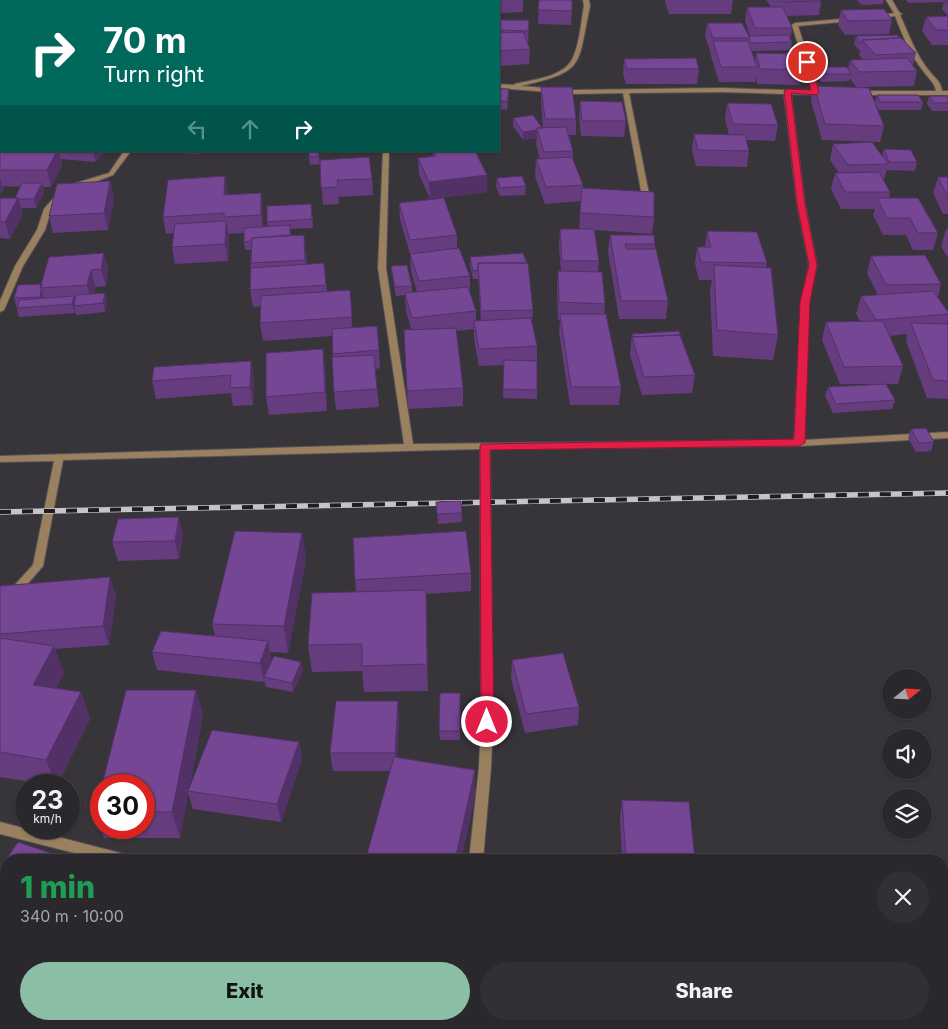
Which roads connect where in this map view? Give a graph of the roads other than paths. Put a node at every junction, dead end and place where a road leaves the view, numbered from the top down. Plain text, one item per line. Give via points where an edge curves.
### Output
1 (586, 0) edge
2 (889, 0) edge
3 (899, 14) junction
4 (870, 17) edge
5 (861, 18) edge
6 (500, 86) edge
7 (509, 87) junction
8 (788, 91) junction
9 (626, 92) junction
10 (816, 93) junction
11 (835, 93) edge
12 (854, 93) edge
13 (939, 93) junction
14 (948, 93) edge
15 (127, 152) edge
16 (386, 152) edge
17 (645, 194) edge
18 (0, 310) edge
19 (948, 435) edge
20 (799, 443) junction
21 (485, 446) junction
22 (409, 447) junction
23 (58, 457) junction
24 (0, 458) edge
25 (0, 608) edge
26 (0, 828) edge
27 (101, 854) edge
28 (477, 854) edge

1 - 7 street via 574,63 550,77
2 - 3 street
3 - 4 street
3 - 13 street via 908,42 929,76 938,84
5 - 10 street via 795,25
6 - 7 street
7 - 9 street
8 - 9 street
8 - 10 street
8 - 20 street via 801,204 813,265 805,302
9 - 17 street
10 - 11 street
12 - 13 street
13 - 14 street
15 - 18 street via 112,174 71,188 48,209 41,230 19,266
16 - 22 street via 382,268
19 - 20 street
20 - 21 street
21 - 22 street
21 - 28 street via 487,722
22 - 23 street
23 - 24 street
23 - 25 street via 38,566
26 - 27 street

